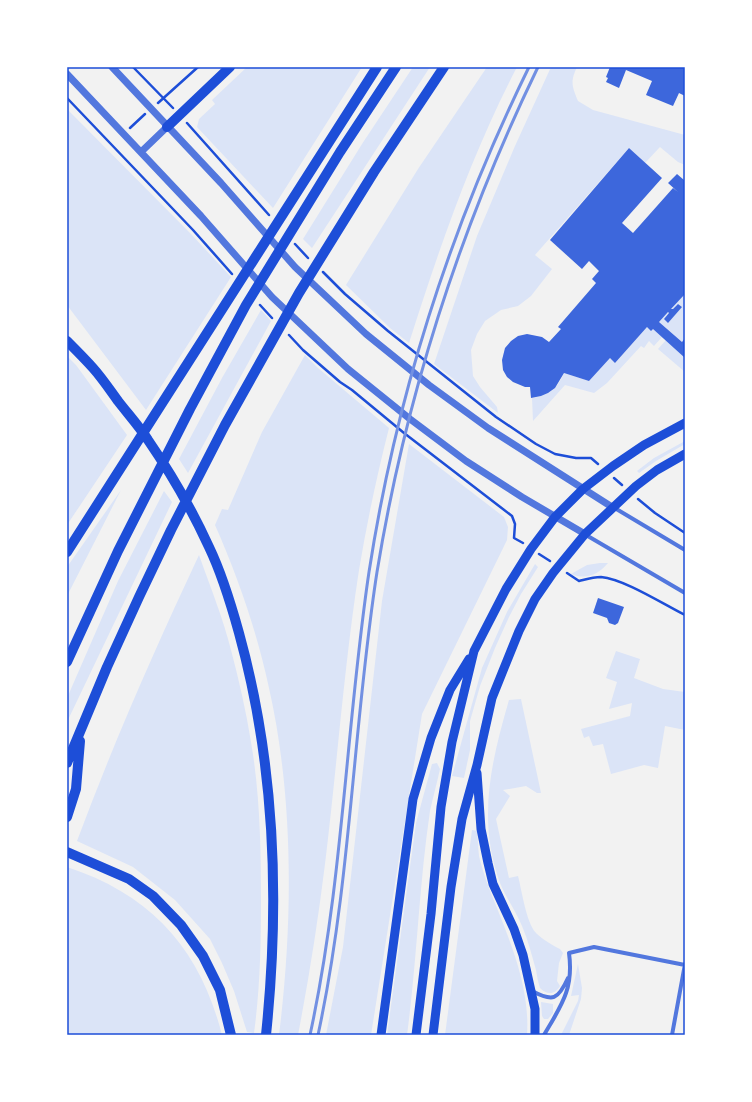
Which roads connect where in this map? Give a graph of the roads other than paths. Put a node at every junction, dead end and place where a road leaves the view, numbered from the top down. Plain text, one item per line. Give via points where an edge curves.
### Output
1 (112, 67) edge
2 (230, 67) edge
3 (378, 67) edge
4 (396, 67) edge
5 (444, 67) edge
6 (67, 74) edge
7 (167, 127) junction
8 (141, 152) junction
9 (67, 341) edge
10 (685, 423) edge
11 (685, 454) edge
12 (583, 489) junction
13 (612, 507) junction
14 (555, 517) junction
15 (585, 534) junction
16 (685, 550) edge
17 (67, 552) edge
18 (685, 593) edge
19 (474, 651) junction
20 (67, 662) edge
21 (80, 730) junction
22 (67, 763) edge
23 (477, 766) junction
24 (67, 817) edge
25 (67, 852) edge
26 (685, 965) edge
27 (570, 972) junction
28 (532, 991) junction
29 (231, 1035) edge
30 (266, 1035) edge
31 (381, 1035) edge
32 (416, 1035) edge
33 (433, 1035) edge
34 (535, 1035) edge
35 (544, 1035) edge
36 (672, 1035) edge

1 - 7 street
2 - 7 highway
3 - 17 highway
4 - 20 highway via 340,152 246,305 118,550
5 - 21 highway via 298,293 225,425 145,584
6 - 8 street
7 - 8 street
7 - 12 street via 221,183 295,267 366,334 488,428
8 - 14 street via 272,297 348,369 466,461
9 - 30 highway via 94,369 148,439 175,482 210,548 231,605 256,703 270,813 273,928
10 - 12 main road via 644,445
11 - 13 main road via 657,470
12 - 13 street
12 - 14 main road
13 - 15 main road
13 - 16 street
14 - 15 street
14 - 19 main road via 506,589
15 - 18 street
15 - 23 main road via 557,566 518,631 492,698
19 - 31 main road via 450,690 431,738 413,800
19 - 32 main road via 452,742 442,807
21 - 22 highway
21 - 24 highway via 76,789
23 - 28 main road via 481,829 493,884 514,929
23 - 33 main road via 462,819 453,872
25 - 29 highway via 129,878 153,896 181,925 203,956 220,990
26 - 27 street via 594,947 569,953
26 - 36 street
27 - 28 street via 559,995 547,998
27 - 35 street via 563,1003
28 - 34 main road

